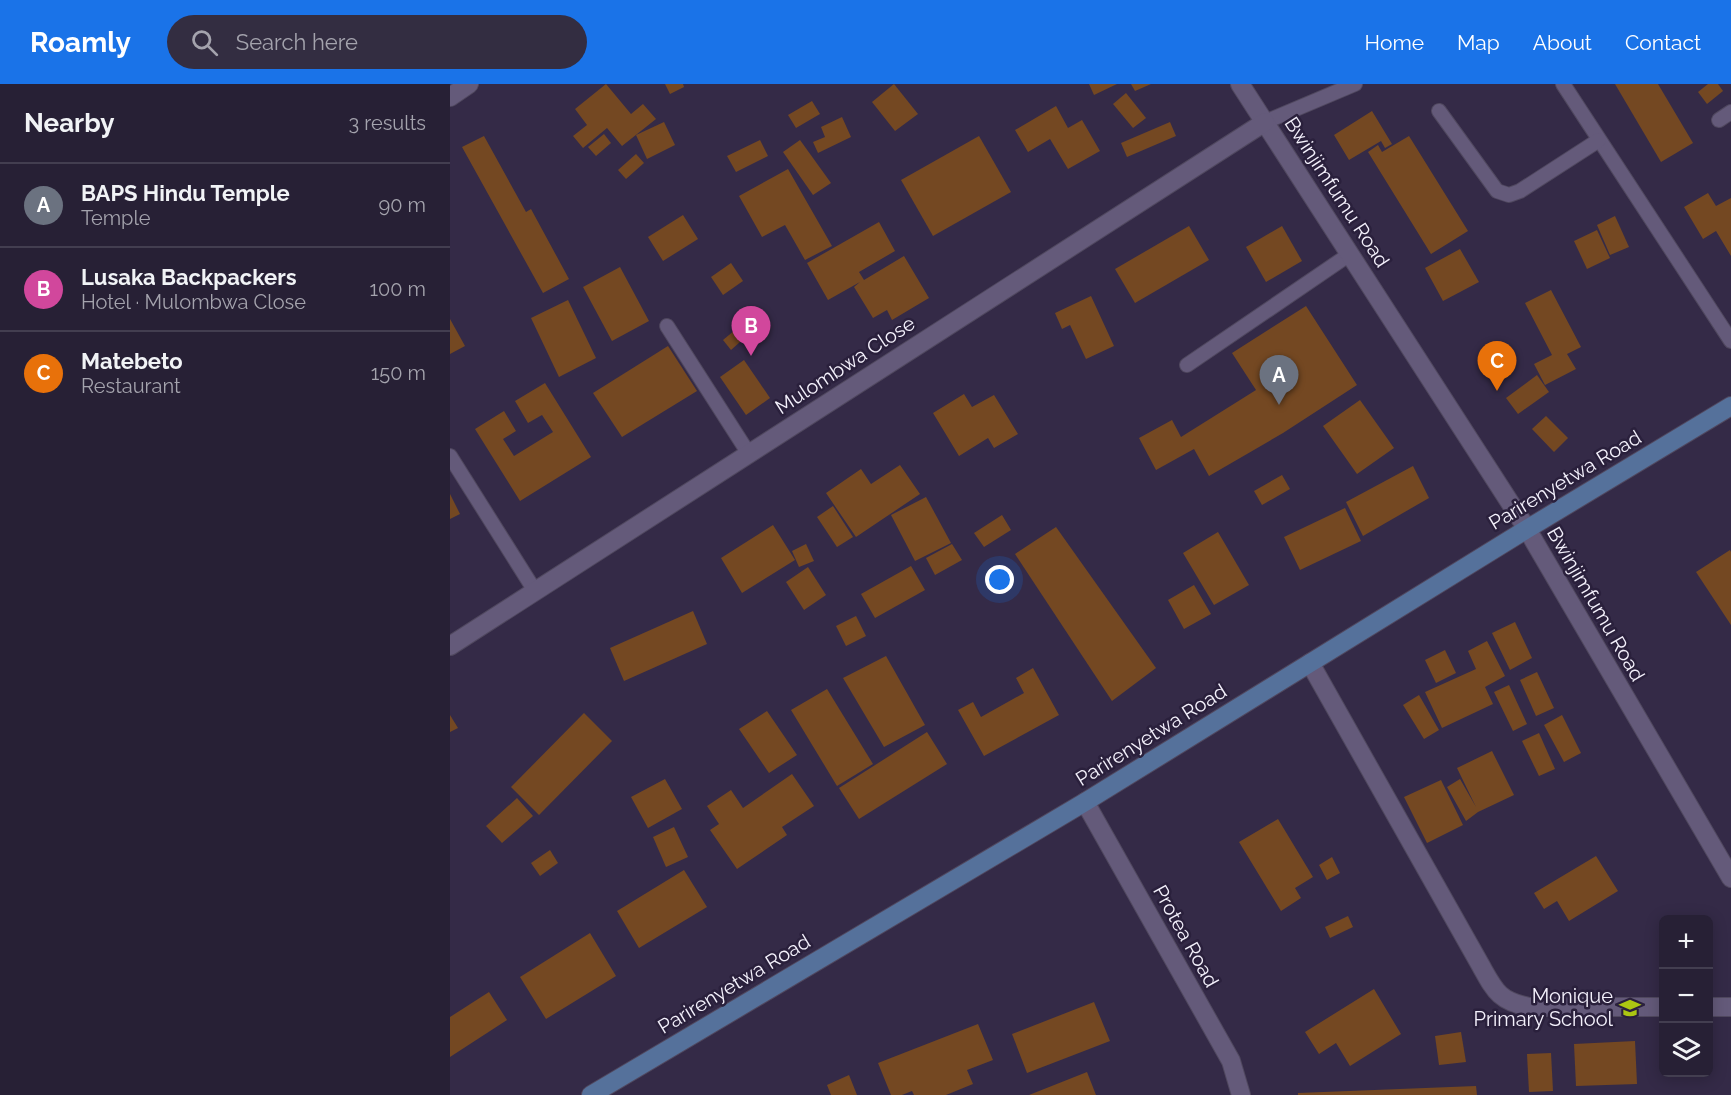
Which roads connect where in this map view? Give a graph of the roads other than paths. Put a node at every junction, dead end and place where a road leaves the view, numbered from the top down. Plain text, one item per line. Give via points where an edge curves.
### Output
1 (469, 84) edge
2 (1240, 84) edge
3 (1355, 84) edge
4 (1563, 84) edge
5 (450, 96) edge
6 (1439, 111) dead end
7 (1731, 112) edge
8 (1719, 120) dead end
9 (1265, 122) junction
10 (1599, 140) junction
11 (1350, 254) junction
12 (667, 326) dead end
13 (1731, 341) edge
14 (1186, 365) dead end
15 (1731, 406) edge
16 (749, 454) junction
17 (450, 456) edge
18 (1527, 529) junction
19 (535, 591) junction
20 (450, 646) edge
21 (1310, 663) junction
22 (1085, 802) junction
23 (1731, 878) edge
24 (1659, 1007) edge
25 (1713, 1007) edge
26 (1731, 1007) edge
27 (591, 1095) edge
28 (1241, 1095) edge

1 - 5 street
2 - 9 street, Bwinjimfumu Road
3 - 9 lane
4 - 10 lane
6 - 10 lane via 1497,191 1509,195
7 - 8 lane
9 - 11 street, Bwinjimfumu Road
9 - 16 street, Mulombwa Close
10 - 13 lane
11 - 14 lane
11 - 18 street, Bwinjimfumu Road
12 - 16 lane
15 - 18 main road, Parirenyetwa Road
16 - 19 street, Mulombwa Close
17 - 19 lane
18 - 21 main road, Parirenyetwa Road
18 - 23 street, Bwinjimfumu Road
19 - 20 street, Mulombwa Close
21 - 22 main road, Parirenyetwa Road
21 - 24 street via 1503,999 1529,1007
22 - 27 main road, Parirenyetwa Road
22 - 28 street, Protea Road via 1231,1061
25 - 26 street

